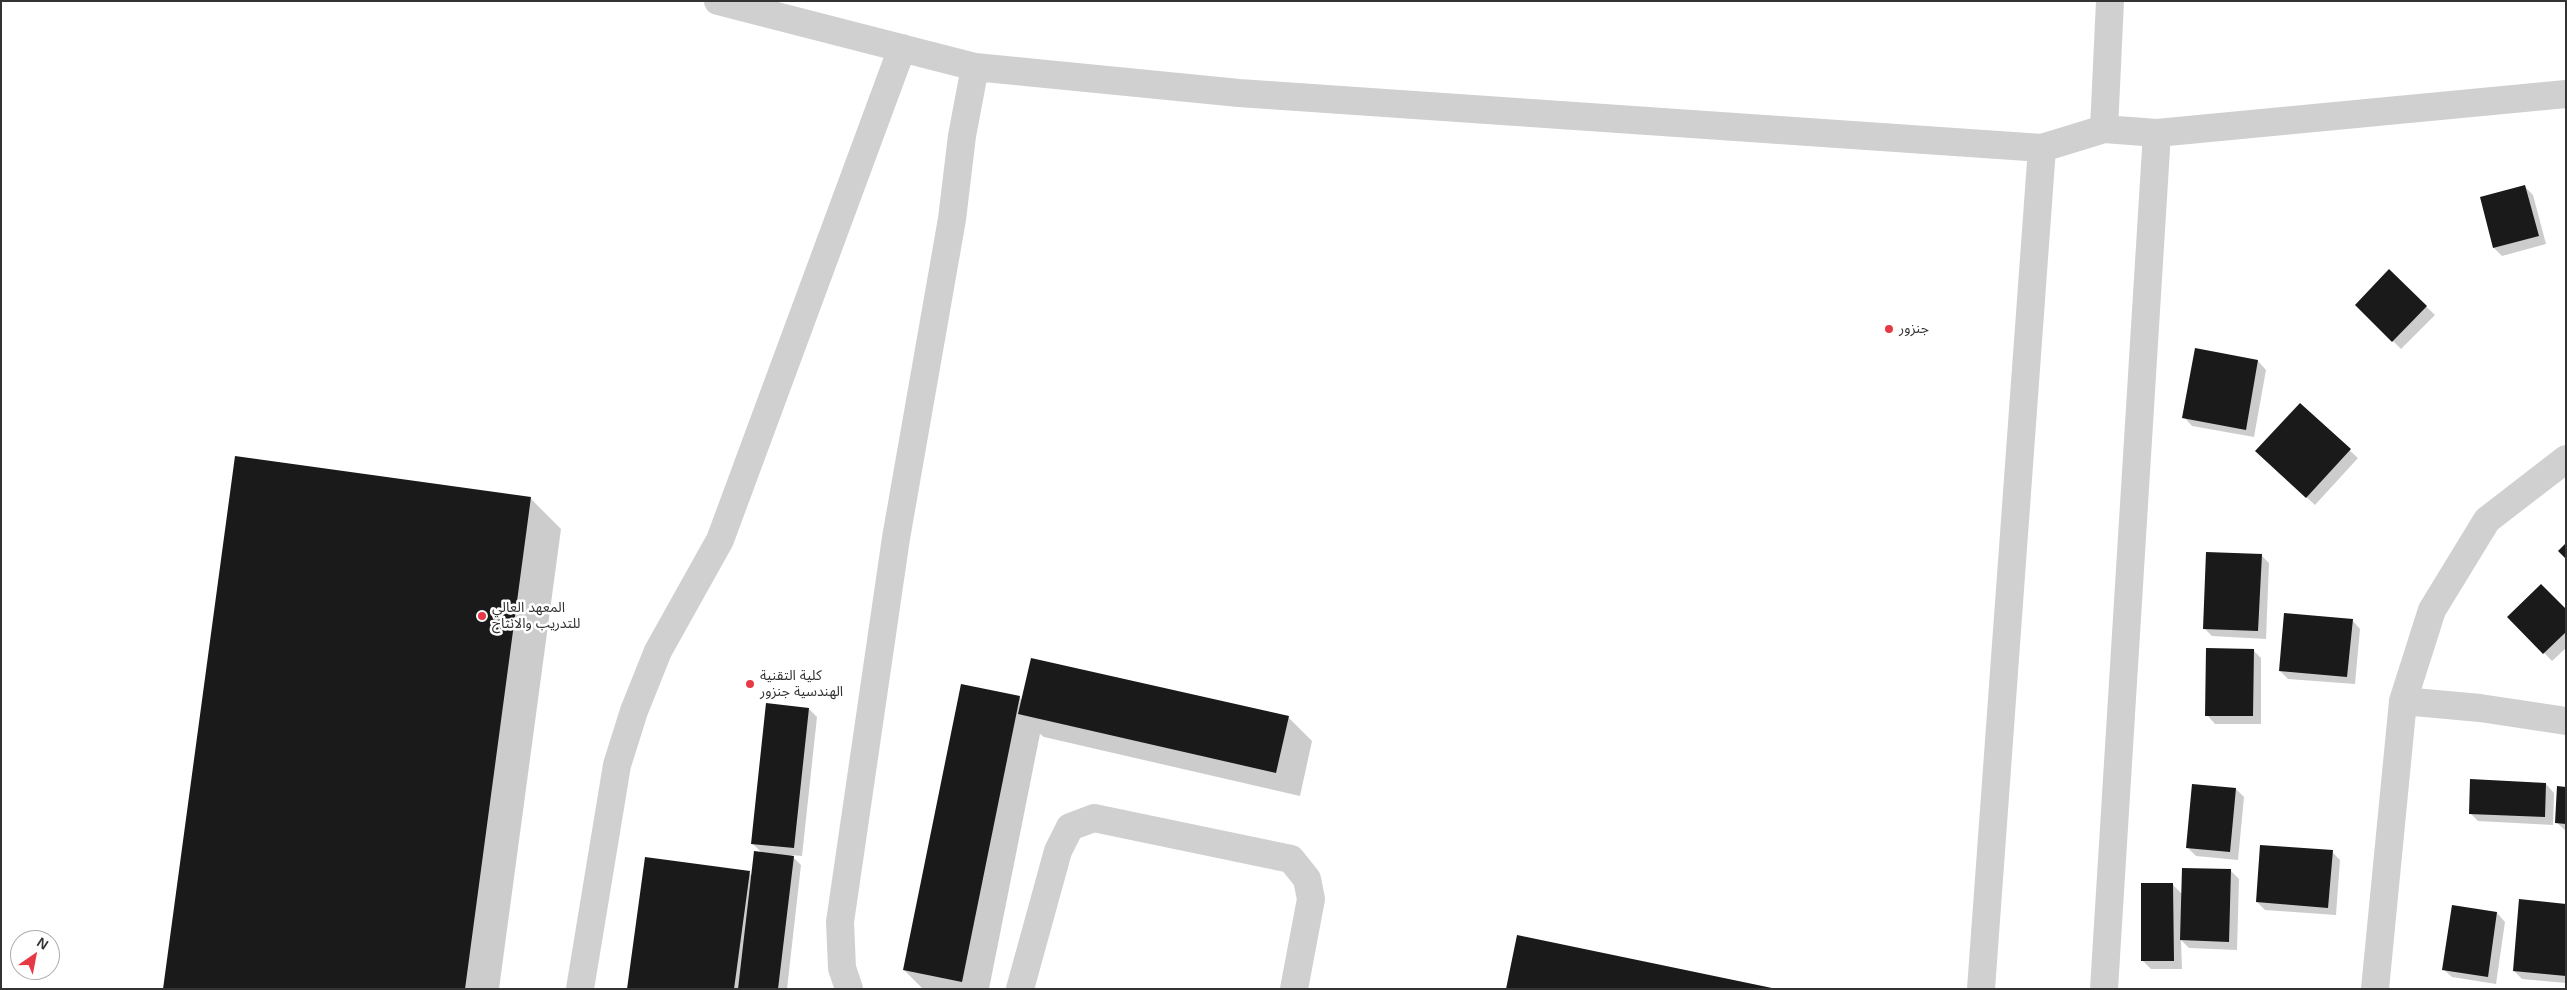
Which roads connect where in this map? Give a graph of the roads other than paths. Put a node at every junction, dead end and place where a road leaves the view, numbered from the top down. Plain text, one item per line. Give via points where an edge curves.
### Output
1 (718, 1) edge
2 (2110, 1) edge
3 (902, 48) junction
4 (976, 68) junction
5 (2566, 94) edge
6 (2104, 129) junction
7 (2157, 133) junction
8 (2042, 148) junction
9 (2566, 459) edge
10 (2402, 701) junction
11 (2566, 721) edge
12 (580, 989) edge
13 (849, 989) edge
14 (1020, 989) edge
15 (1294, 989) edge
16 (1981, 989) edge
17 (2104, 989) edge
18 (2375, 989) edge

1 - 3 street
2 - 6 street
3 - 4 street
3 - 12 street via 720,540 658,652 634,711 617,765
4 - 8 street via 1288,96
4 - 13 street via 896,538 840,922 842,968
5 - 7 street
6 - 7 street
6 - 8 street
7 - 17 street
8 - 16 street
9 - 10 street via 2488,520 2432,610
10 - 11 street
10 - 18 street
14 - 15 street via 1058,851 1070,827 1094,818 1291,859 1307,879 1312,899

